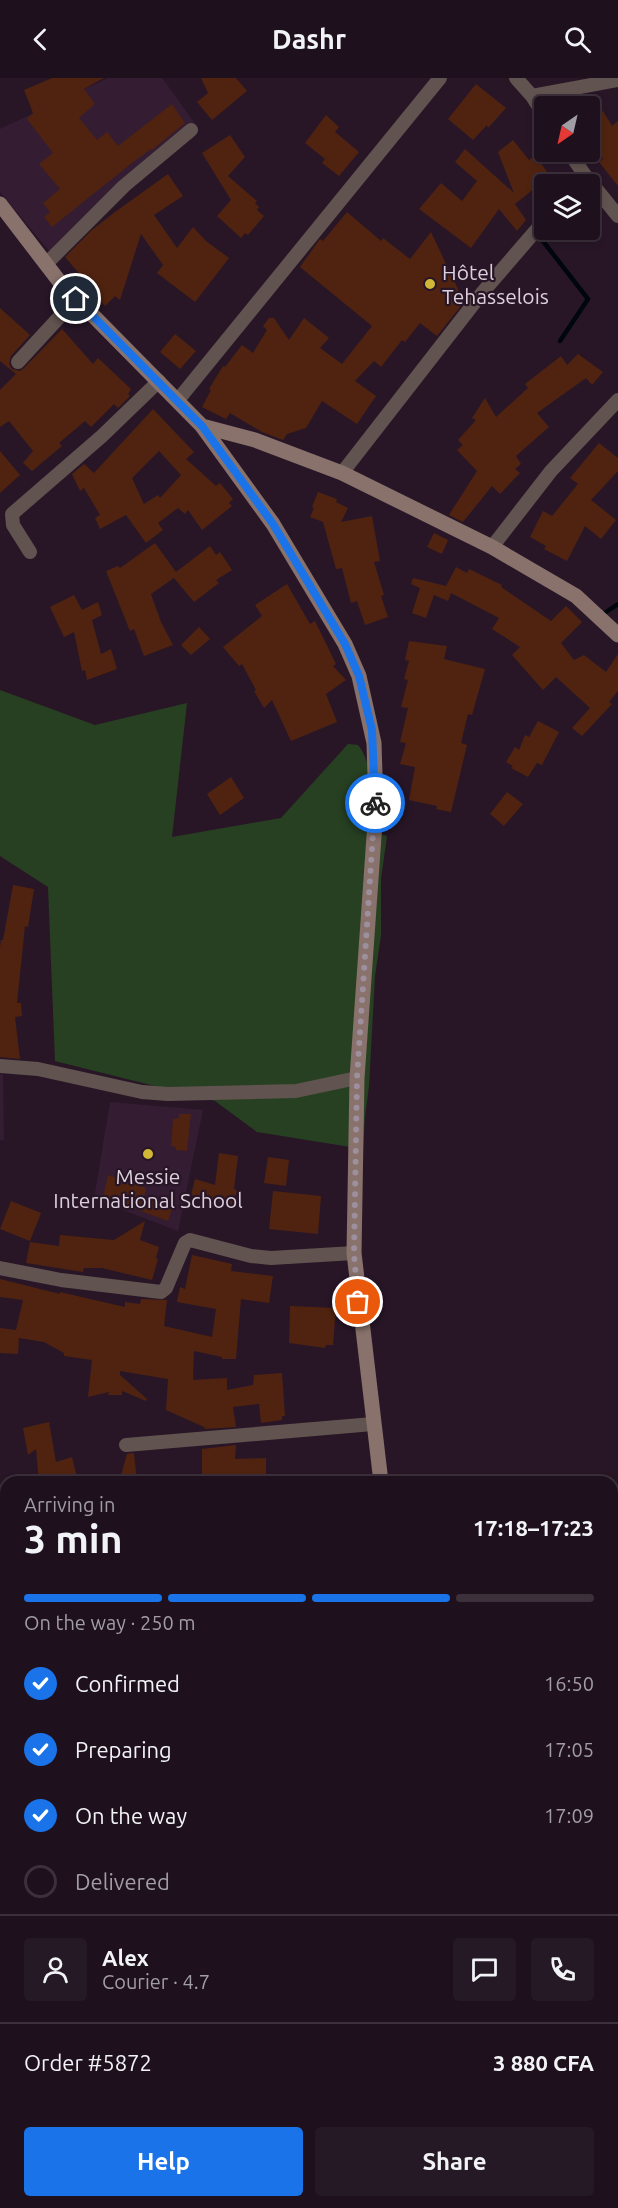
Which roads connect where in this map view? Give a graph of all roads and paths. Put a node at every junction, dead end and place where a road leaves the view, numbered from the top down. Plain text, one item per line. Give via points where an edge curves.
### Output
1 (440, 78) edge
2 (516, 78) edge
3 (618, 80) edge
4 (532, 96) junction
5 (534, 99) edge
6 (191, 130) dead end
7 (600, 198) edge
8 (0, 204) edge
9 (618, 216) edge
10 (534, 232) edge
11 (46, 264) junction
12 (76, 299) junction
13 (18, 362) dead end
14 (159, 381) junction
15 (178, 400) junction
16 (618, 400) edge
17 (202, 426) junction
18 (342, 473) junction
19 (492, 547) junction
20 (30, 552) dead end
21 (618, 635) edge
22 (0, 1066) edge
23 (357, 1078) junction
24 (354, 1254) junction
25 (0, 1268) edge
26 (374, 1424) junction
27 (126, 1445) dead end
28 (380, 1476) edge

1 - 15 street
2 - 4 street
3 - 4 street
4 - 5 street
6 - 11 street via 124,186
7 - 9 street
8 - 11 main road
10 - 18 street
11 - 12 main road
12 - 13 street
12 - 14 main road
14 - 15 main road
14 - 20 street via 12,514 13,525
15 - 17 main road
16 - 19 street via 551,471
17 - 18 main road via 255,440
17 - 23 main road via 273,524 345,644 357,669 372,730 376,808
18 - 19 main road
19 - 21 main road via 576,596
22 - 23 street via 38,1069 168,1094 296,1090
23 - 24 main road
24 - 25 street via 271,1258 190,1240 185,1243 166,1288 160,1292
24 - 26 main road
26 - 27 street
26 - 28 main road

